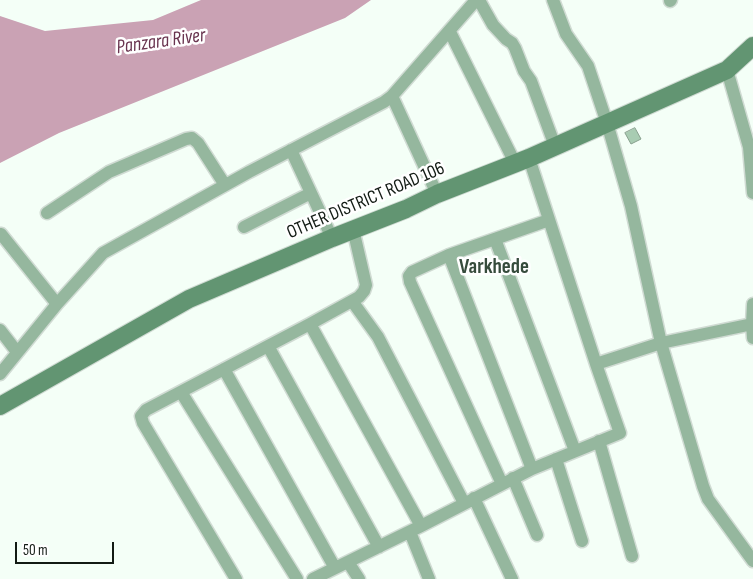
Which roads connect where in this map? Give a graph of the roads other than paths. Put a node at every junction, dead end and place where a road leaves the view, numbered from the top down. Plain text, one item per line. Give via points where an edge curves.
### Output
1 (478, 0) edge
2 (553, 0) edge
3 (450, 32) junction
4 (753, 46) edge
5 (727, 70) junction
6 (392, 96) junction
7 (607, 123) junction
8 (555, 146) junction
9 (291, 150) junction
10 (522, 160) junction
11 (225, 185) junction
12 (311, 193) junction
13 (753, 193) edge
14 (437, 194) junction
15 (47, 213) dead end
16 (548, 220) junction
17 (244, 227) dead end
18 (353, 230) junction
19 (1, 234) dead end
20 (332, 238) junction
21 (496, 239) junction
22 (449, 255) junction
23 (352, 301) junction
24 (57, 304) junction
25 (753, 304) edge
26 (310, 324) junction
27 (752, 324) junction
28 (0, 330) edge
29 (753, 338) edge
30 (661, 343) junction
31 (268, 346) junction
32 (17, 352) junction
33 (596, 364) junction
34 (224, 369) junction
35 (0, 374) edge
36 (181, 392) junction
37 (0, 406) edge
38 (599, 441) junction
39 (575, 451) junction
40 (556, 459) junction
41 (532, 469) junction
42 (507, 481) junction
43 (469, 501) junction
44 (415, 529) junction
45 (537, 535) dead end
46 (582, 541) dead end
47 (379, 547) junction
48 (752, 555) edge
49 (632, 556) dead end
50 (348, 562) junction
51 (335, 568) junction
52 (236, 579) edge
53 (297, 579) edge
54 (313, 579) edge
55 (359, 579) edge
56 (429, 579) edge
57 (512, 579) edge

1 - 3 street
1 - 8 street via 492,24 515,48
2 - 7 street via 566,34 588,66
3 - 6 street
3 - 10 street
4 - 5 main road, OTHER DISTRICT ROAD 106
5 - 7 main road, OTHER DISTRICT ROAD 106
5 - 13 street via 749,147
6 - 9 street
6 - 14 street
7 - 8 main road, OTHER DISTRICT ROAD 106
7 - 30 street via 631,206
8 - 10 main road, OTHER DISTRICT ROAD 106
9 - 11 street
9 - 12 street
10 - 14 main road, OTHER DISTRICT ROAD 106
10 - 16 street
11 - 15 street via 192,138 109,172
11 - 24 street via 102,253
12 - 17 street
12 - 20 street
14 - 18 main road, OTHER DISTRICT ROAD 106
16 - 21 street
16 - 33 street
18 - 20 main road, OTHER DISTRICT ROAD 106
18 - 23 street via 366,285 359,297
19 - 24 street
20 - 37 main road, OTHER DISTRICT ROAD 106 via 189,299
21 - 22 street
21 - 39 street
22 - 41 street
22 - 42 street via 412,272 410,282
23 - 26 street
23 - 43 street via 378,337
24 - 32 street
25 - 27 street
26 - 31 street
26 - 44 street
27 - 29 street
27 - 30 street
28 - 32 street
30 - 33 street
30 - 48 street via 708,499
31 - 34 street
31 - 47 street
32 - 35 street
33 - 38 street via 620,433
34 - 36 street
34 - 51 street
36 - 52 street via 146,410 141,416 143,423
36 - 53 street
38 - 39 street
38 - 49 street
39 - 40 street
40 - 41 street
40 - 46 street
41 - 42 street
42 - 43 street
42 - 45 street
43 - 44 street
43 - 57 street
44 - 47 street
44 - 56 street
47 - 50 street
50 - 51 street
50 - 55 street
51 - 54 street

